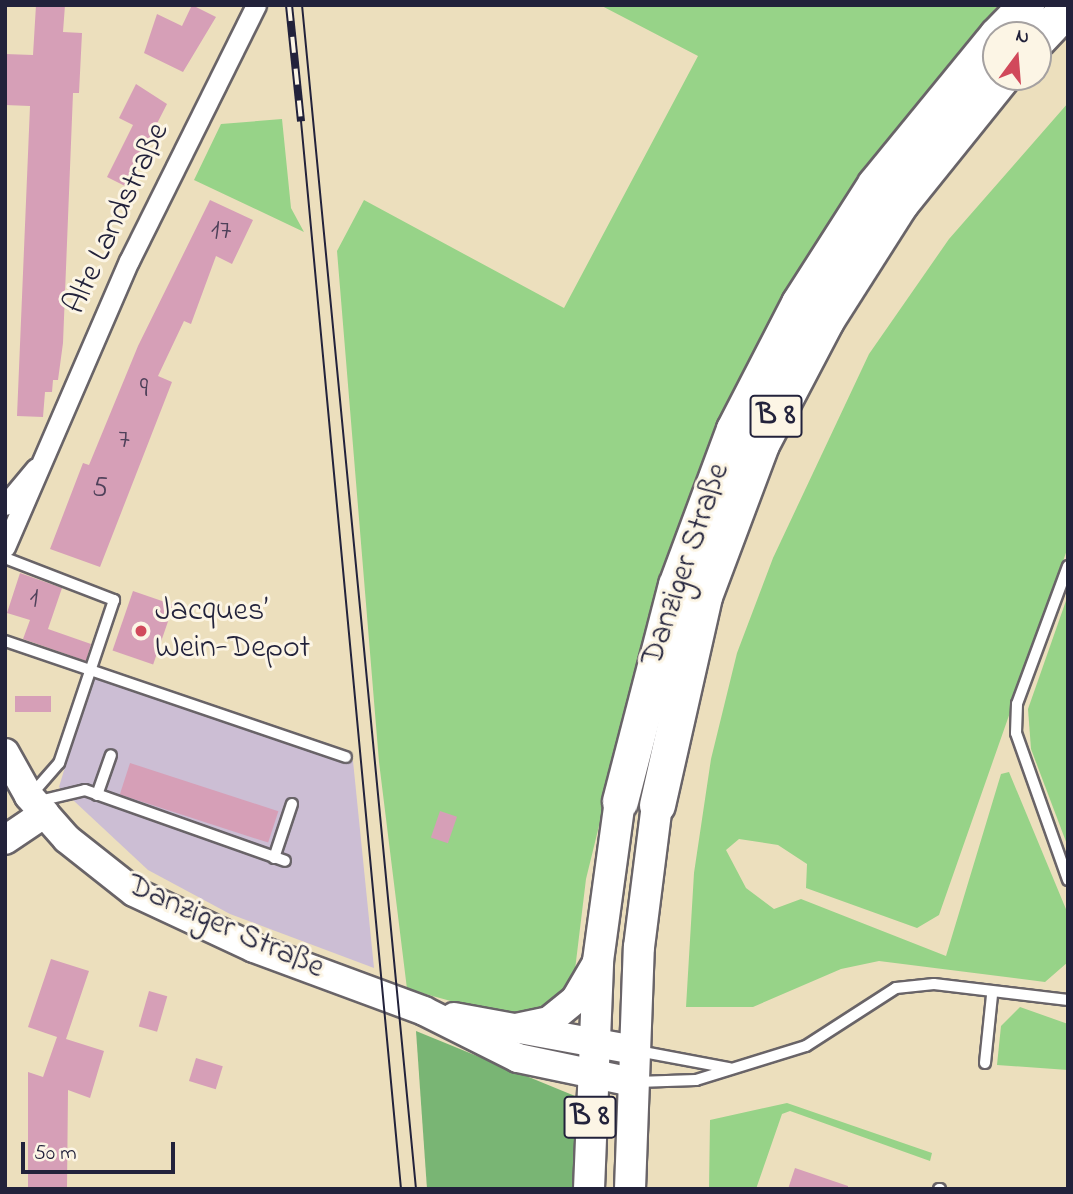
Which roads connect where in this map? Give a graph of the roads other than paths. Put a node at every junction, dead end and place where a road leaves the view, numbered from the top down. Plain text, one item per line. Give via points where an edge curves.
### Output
1 (256, 5) edge
2 (1026, 5) edge
3 (1068, 7) edge
4 (1011, 21) edge
5 (1052, 24) edge
6 (982, 54) edge
7 (991, 91) edge
8 (42, 462) junction
9 (11, 488) edge
10 (5, 505) edge
11 (5, 547) edge
12 (5, 558) edge
13 (1068, 566) edge
14 (5, 642) edge
15 (91, 671) junction
16 (5, 753) edge
17 (111, 755) dead end
18 (346, 757) dead end
19 (97, 795) junction
20 (27, 798) edge
21 (620, 801) joint
22 (292, 804) dead end
23 (657, 805) joint
24 (5, 840) edge
25 (1068, 880) edge
26 (598, 961) junction
27 (992, 995) junction
28 (1068, 1000) edge
29 (425, 1011) junction
30 (510, 1028) junction
31 (593, 1046) junction
32 (633, 1050) junction
33 (985, 1063) dead end
34 (733, 1069) junction
35 (592, 1077) junction
36 (632, 1082) junction
37 (589, 1189) edge
38 (630, 1189) edge

1 - 8 street, Alte Landstraße via 129,261
2 - 4 highway, Danziger Straße / B 8
3 - 5 highway
6 - 21 highway, Danziger Straße / B 8 via 875,184 799,303 734,429 676,584
7 - 23 highway, Danziger Straße / B 8 via 900,204 825,320 761,444 701,608
8 - 9 street, Alte Landstraße
8 - 11 street, Alte Landstraße
9 - 10 street, Alte Landstraße
12 - 15 lane via 114,600
13 - 25 lane via 1017,704 1016,733
14 - 15 lane
15 - 18 lane
15 - 20 lane via 59,763
16 - 20 main road, Danziger Straße
17 - 19 lane
19 - 20 lane via 72,791
19 - 22 lane via 280,860
20 - 24 main road
20 - 29 main road, Danziger Straße via 88,860 134,892 254,948
21 - 26 main road, Danziger Straße / B 8
23 - 32 main road, Danziger Straße / B 8
26 - 30 main road via 575,1000 549,1021
26 - 31 main road, Danziger Straße / B 8
27 - 28 lane
27 - 33 lane
27 - 34 lane via 934,984 896,988 806,1046
29 - 30 main road, Danziger Straße
29 - 35 main road, Danziger Straße via 518,1058
30 - 31 main road, Danziger Straße
31 - 32 main road, Danziger Straße
31 - 35 main road, Danziger Straße / B 8
32 - 34 lane
32 - 36 main road, Danziger Straße / B 8
34 - 36 lane via 695,1080
35 - 36 main road, Danziger Straße
35 - 37 main road, Danziger Straße / B 8
36 - 38 main road, Danziger Straße / B 8

